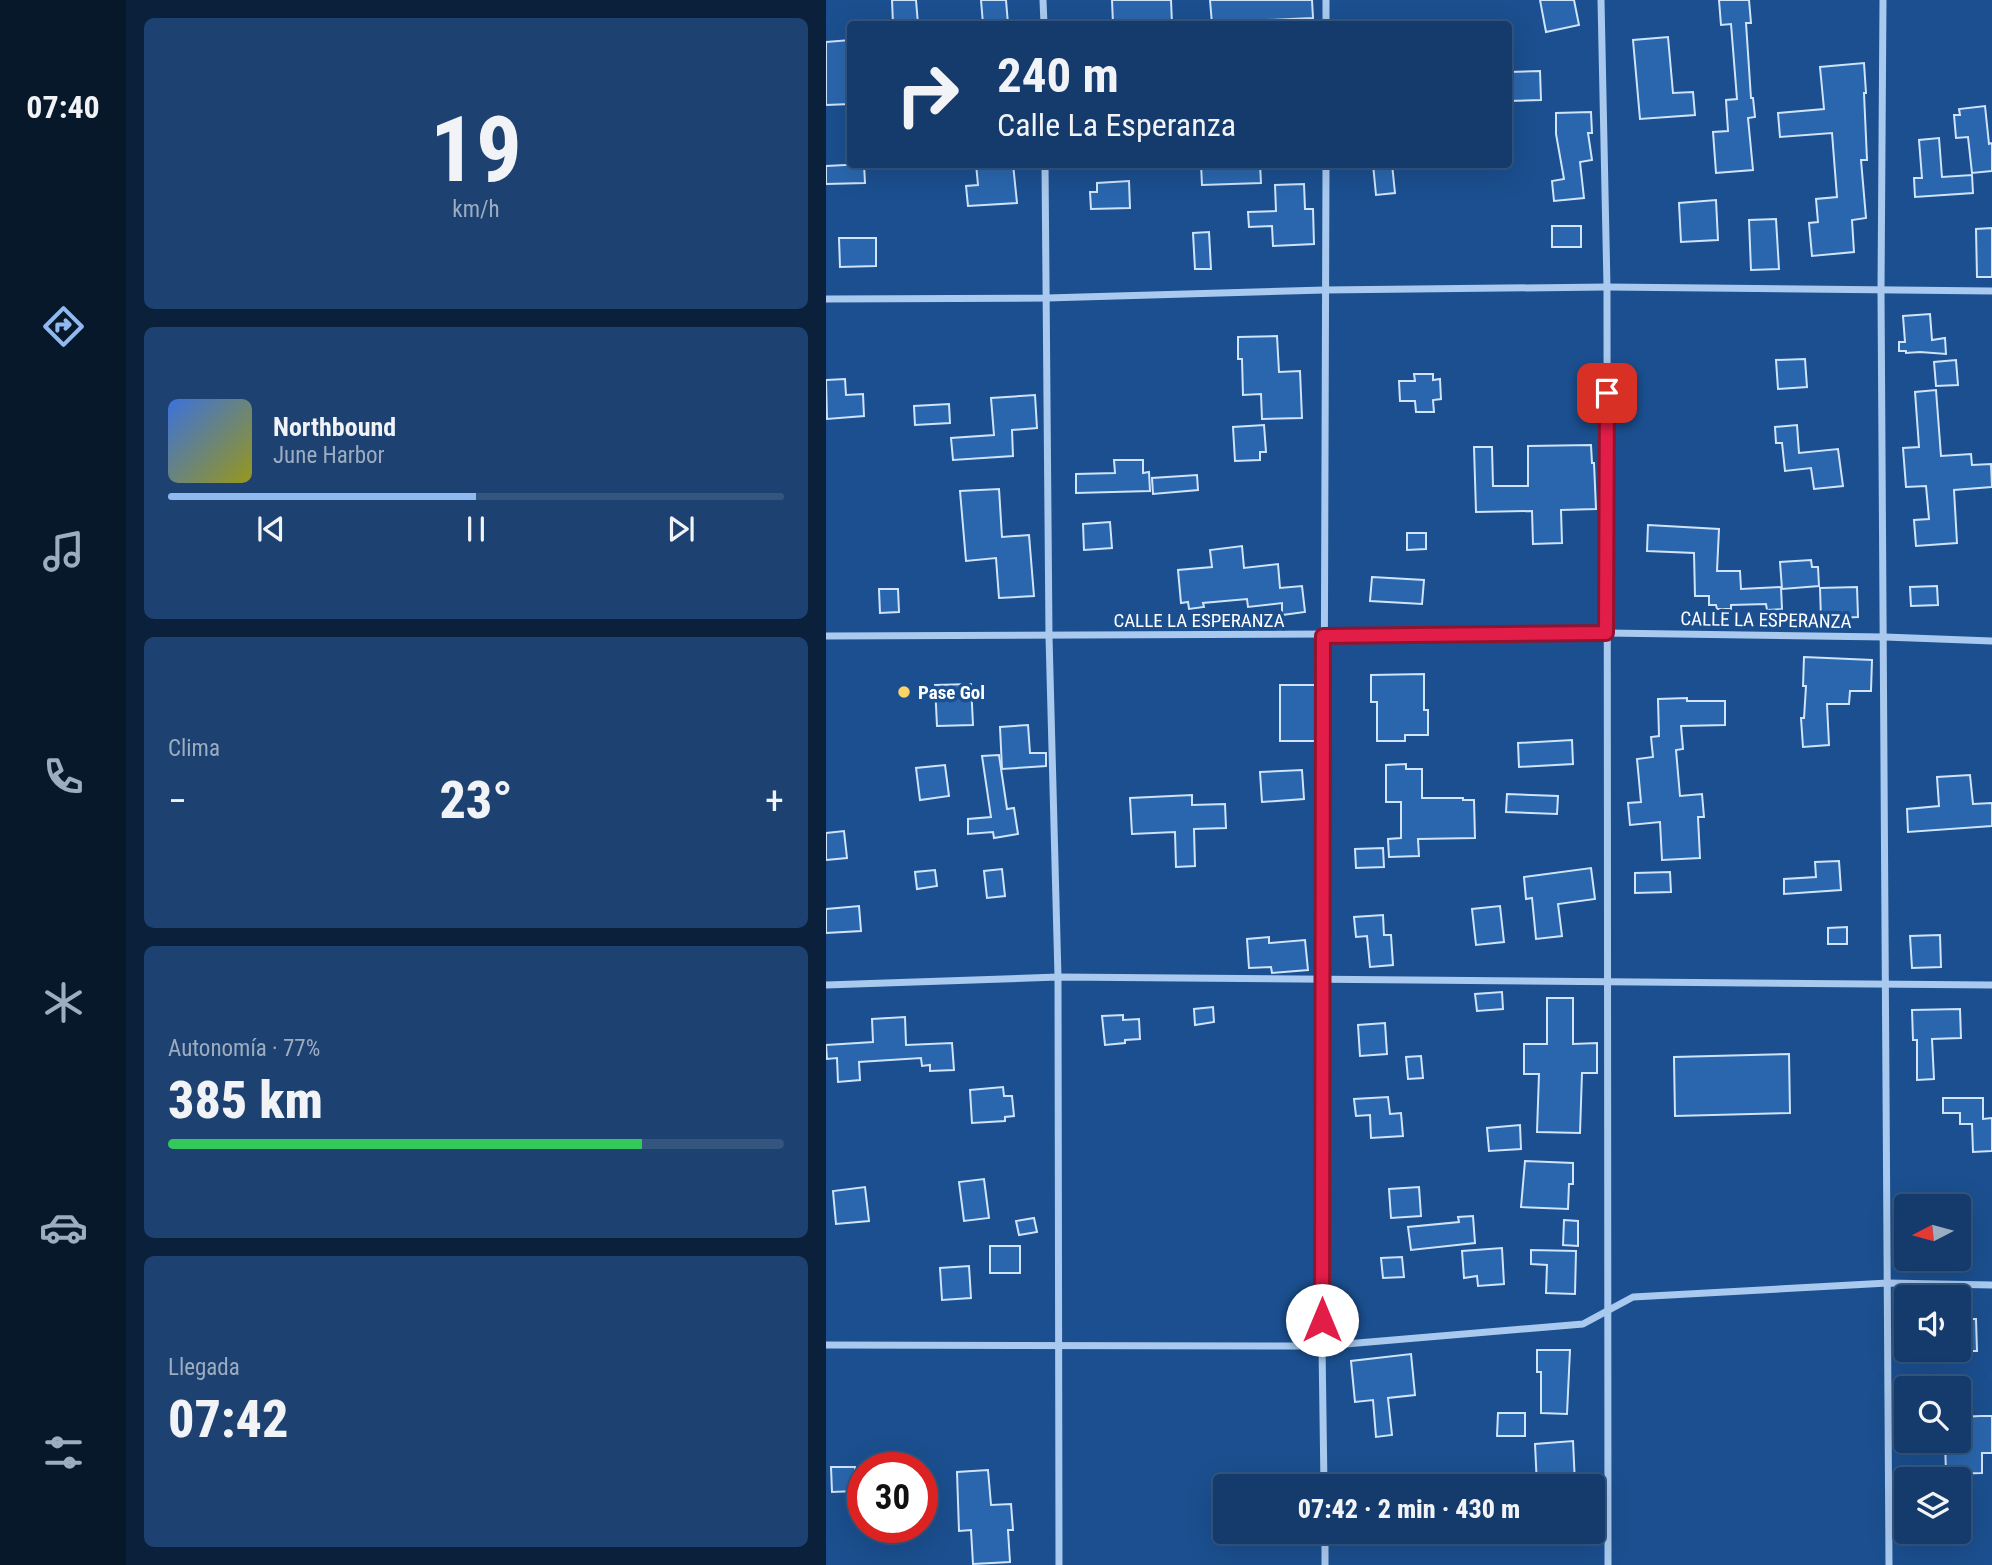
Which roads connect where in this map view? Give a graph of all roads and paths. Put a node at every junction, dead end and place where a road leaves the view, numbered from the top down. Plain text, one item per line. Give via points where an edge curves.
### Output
1 (1044, 0) edge
2 (1326, 0) edge
3 (1601, 0) edge
4 (1884, 0) edge
5 (1044, 21) edge
6 (1326, 21) edge
7 (1045, 168) edge
8 (1325, 168) edge
9 (1607, 287) junction
10 (1325, 290) junction
11 (1881, 291) junction
12 (1992, 292) edge
13 (1047, 298) junction
14 (826, 299) edge
15 (1606, 633) junction
16 (826, 636) edge
17 (1049, 636) junction
18 (1323, 636) junction
19 (1885, 637) junction
20 (1992, 641) edge
21 (1058, 978) junction
22 (1323, 980) junction
23 (1607, 982) junction
24 (1886, 984) junction
25 (826, 985) edge
26 (1992, 985) edge
27 (1888, 1283) junction
28 (1992, 1285) edge
29 (1606, 1310) junction
30 (826, 1345) edge
31 (1059, 1346) junction
32 (1322, 1346) junction
33 (1324, 1474) edge
34 (1325, 1544) edge
35 (1059, 1565) edge
36 (1325, 1565) edge
37 (1608, 1565) edge
38 (1889, 1565) edge

1 - 5 street
2 - 6 street
3 - 9 street
4 - 11 street
7 - 13 street
8 - 10 street
9 - 10 street
9 - 11 street
9 - 15 street
10 - 13 street
10 - 18 street
11 - 12 street
11 - 19 street
13 - 14 street
13 - 17 street
15 - 18 street, CALLE LA ESPERANZA
15 - 19 street, CALLE LA ESPERANZA
15 - 23 street
16 - 17 street, CALLE LA ESPERANZA
17 - 18 street, CALLE LA ESPERANZA
17 - 21 street
18 - 22 street
19 - 20 street, CALLE LA ESPERANZA
19 - 24 street
21 - 22 street
21 - 25 street
21 - 31 street
22 - 23 street
22 - 32 street
23 - 24 street
23 - 29 street
24 - 26 street
24 - 27 street
27 - 28 street
27 - 29 street via 1633,1297
27 - 38 street
29 - 32 street via 1583,1324
29 - 37 street
30 - 31 street
31 - 32 street
31 - 35 street
32 - 33 street
34 - 36 street

